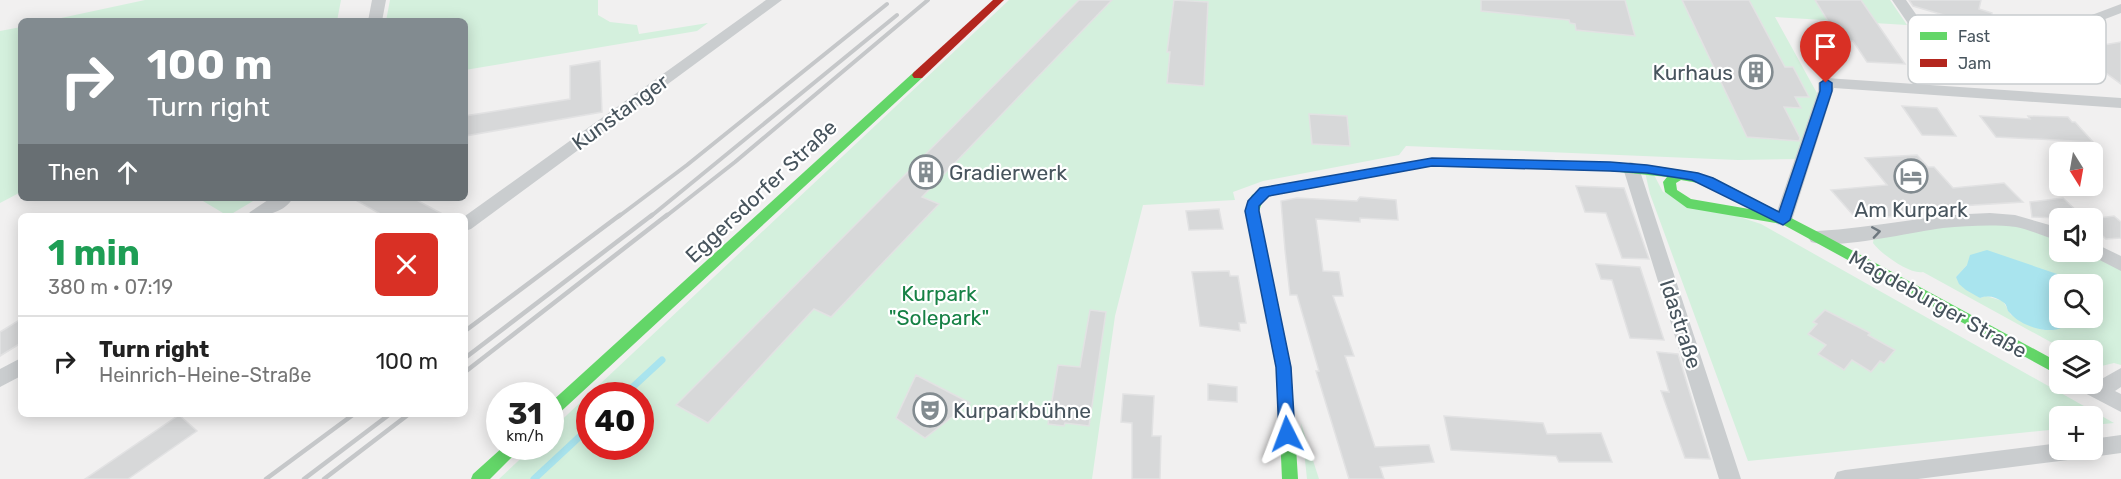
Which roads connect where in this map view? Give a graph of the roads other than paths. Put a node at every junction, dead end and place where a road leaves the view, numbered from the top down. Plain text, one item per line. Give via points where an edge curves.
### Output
1 (379, 0) edge
2 (776, 0) edge
3 (999, 0) edge
4 (1899, 0) edge
5 (2121, 8) edge
6 (1909, 15) edge
7 (2103, 15) edge
8 (376, 18) edge
9 (1957, 84) edge
10 (1962, 92) junction
11 (2121, 103) edge
12 (1631, 168) junction
13 (1678, 175) junction
14 (279, 201) edge
15 (261, 213) edge
16 (1783, 220) junction
17 (468, 223) edge
18 (2049, 232) edge
19 (1818, 237) junction
20 (2103, 254) edge
21 (2121, 264) edge
22 (2049, 364) edge
23 (18, 368) edge
24 (2121, 376) edge
25 (0, 379) edge
26 (2103, 383) edge
27 (2103, 394) edge
28 (564, 400) edge
29 (2121, 404) edge
30 (2121, 444) edge
31 (2103, 446) edge
32 (2049, 455) edge
33 (500, 460) edge
34 (1955, 472) edge
35 (479, 479) edge
36 (1290, 479) edge
37 (1730, 479) edge
38 (1845, 479) edge

1 - 8 street
2 - 17 street, Kunstanger
3 - 28 street, Eggersdorfer Straße
4 - 6 street
5 - 7 street
9 - 10 street
10 - 11 street
10 - 16 street via 1826,83
12 - 13 street
12 - 36 street via 1432,162 1273,189 1257,198 1252,211 1284,367
12 - 37 street, Idastraße
13 - 16 street, Magdeburger Straße via 1709,181
13 - 16 street, Magdeburger Straße via 1672,177 1669,187 1685,202
14 - 15 street
16 - 19 street, Magdeburger Straße
19 -> 18 street, Magdeburger Straße via 1970,220 2016,222
19 - 22 street, Magdeburger Straße
20 - 21 street
23 - 25 street
24 - 26 street
27 - 29 street
30 - 31 street
32 - 34 street
33 - 35 street
34 - 38 street

